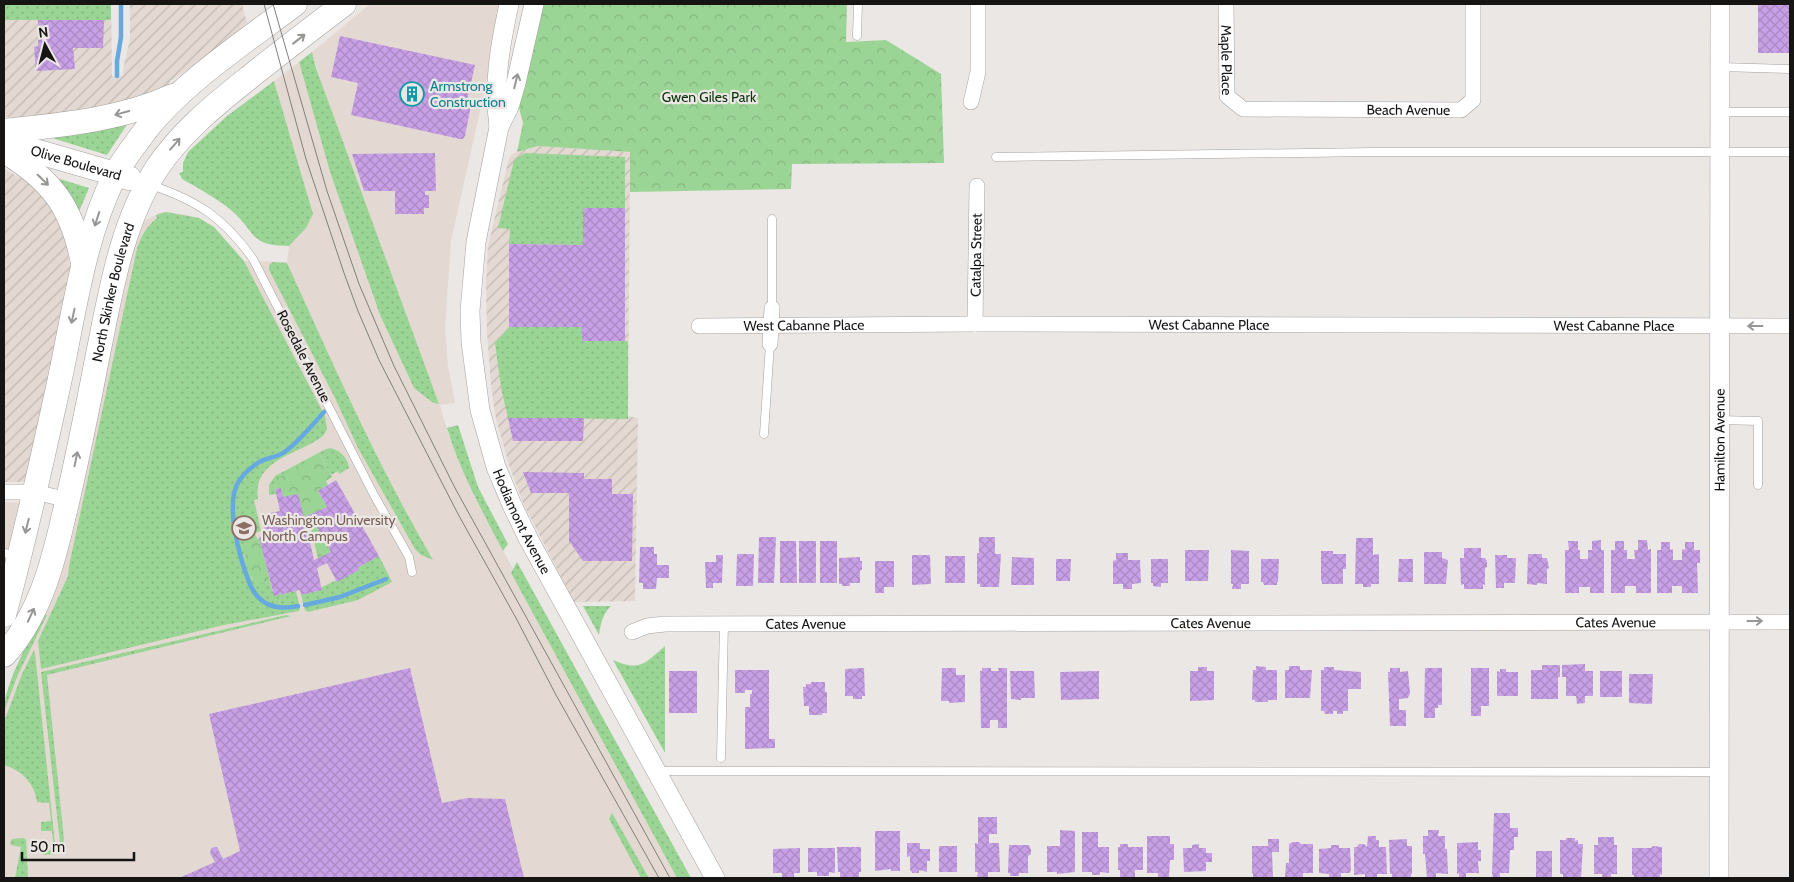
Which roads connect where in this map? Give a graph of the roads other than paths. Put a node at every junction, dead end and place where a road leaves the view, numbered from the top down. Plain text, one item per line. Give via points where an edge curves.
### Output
1 (295, 4) edge
2 (344, 4) edge
3 (509, 4) edge
4 (534, 4) edge
5 (858, 4) edge
6 (978, 4) edge
7 (1226, 4) edge
8 (1473, 4) edge
9 (1720, 4) edge
10 (858, 36) dead end
11 (1720, 67) junction
12 (1790, 69) edge
13 (184, 91) junction
14 (971, 102) dead end
15 (1243, 108) joint
16 (1720, 112) junction
17 (1790, 112) edge
18 (499, 126) junction
19 (4, 130) edge
20 (4, 142) edge
21 (4, 150) edge
22 (1720, 152) junction
23 (1790, 152) edge
24 (996, 156) dead end
25 (115, 174) junction
26 (148, 184) junction
27 (977, 186) dead end
28 (772, 218) dead end
29 (84, 268) junction
30 (772, 308) joint
31 (975, 324) junction
32 (699, 326) dead end
33 (771, 326) junction
34 (1719, 326) junction
35 (1790, 326) edge
36 (770, 344) joint
37 (1719, 420) junction
38 (764, 434) dead end
39 (1758, 485) dead end
40 (4, 492) edge
41 (35, 492) junction
42 (68, 500) junction
43 (11, 555) edge
44 (412, 572) dead end
45 (5, 604) edge
46 (1719, 621) junction
47 (1790, 622) edge
48 (724, 623) junction
49 (632, 632) dead end
50 (4, 655) edge
51 (720, 758) dead end
52 (656, 771) junction
53 (1718, 772) junction
54 (714, 878) edge
55 (1718, 878) edge

1 - 13 main road
26 -> 2 main road, North Skinker Boulevard via 171,148 190,127
3 - 18 street, Hodiamont Avenue via 496,80
18 -> 4 street, Hodiamont Avenue via 510,107
5 - 10 lane
6 - 14 street via 978,72
7 - 15 street, Maple Place via 1227,96
8 - 15 street, Beach Avenue via 1473,100 1461,110
9 - 11 street, Hamilton Avenue
11 - 12 lane
11 - 16 street, Hamilton Avenue
13 -> 19 main road via 112,116
13 - 25 main road via 146,130
16 - 17 lane
16 - 22 street, Hamilton Avenue
18 - 52 street, Hodiamont Avenue via 472,276 471,342 480,410 496,467 512,505
20 - 25 main road, Olive Boulevard
21 -> 29 main road via 42,178 60,199 74,225
22 - 23 lane
22 - 24 lane
22 - 34 street, Hamilton Avenue
25 - 26 main road, Olive Boulevard
25 -> 29 main road
42 -> 26 main road, North Skinker Boulevard via 114,274 132,219
26 - 44 lane, Rosedale Avenue via 175,193 212,214 228,227 252,259 409,557
27 - 31 street, Catalpa Street
28 - 30 lane
29 -> 41 main road
30 - 33 street
31 - 33 street, West Cabanne Place
31 - 34 street, West Cabanne Place
32 - 33 street, West Cabanne Place
33 - 36 street
35 -> 34 street, West Cabanne Place
34 - 37 street, Hamilton Avenue
36 - 38 lane
37 - 39 lane via 1758,421
37 - 46 street, Hamilton Avenue
40 - 41 street
41 - 42 street
41 -> 43 main road
50 -> 42 main road, North Skinker Boulevard via 24,628 45,582
43 - 45 main road
46 -> 47 street, Cates Avenue
46 - 48 street, Cates Avenue
46 - 53 street, Hamilton Avenue
48 - 49 street, Cates Avenue via 665,624
48 - 51 lane
52 - 53 lane
52 - 54 street, Hodiamont Avenue
53 - 55 street, Hamilton Avenue

